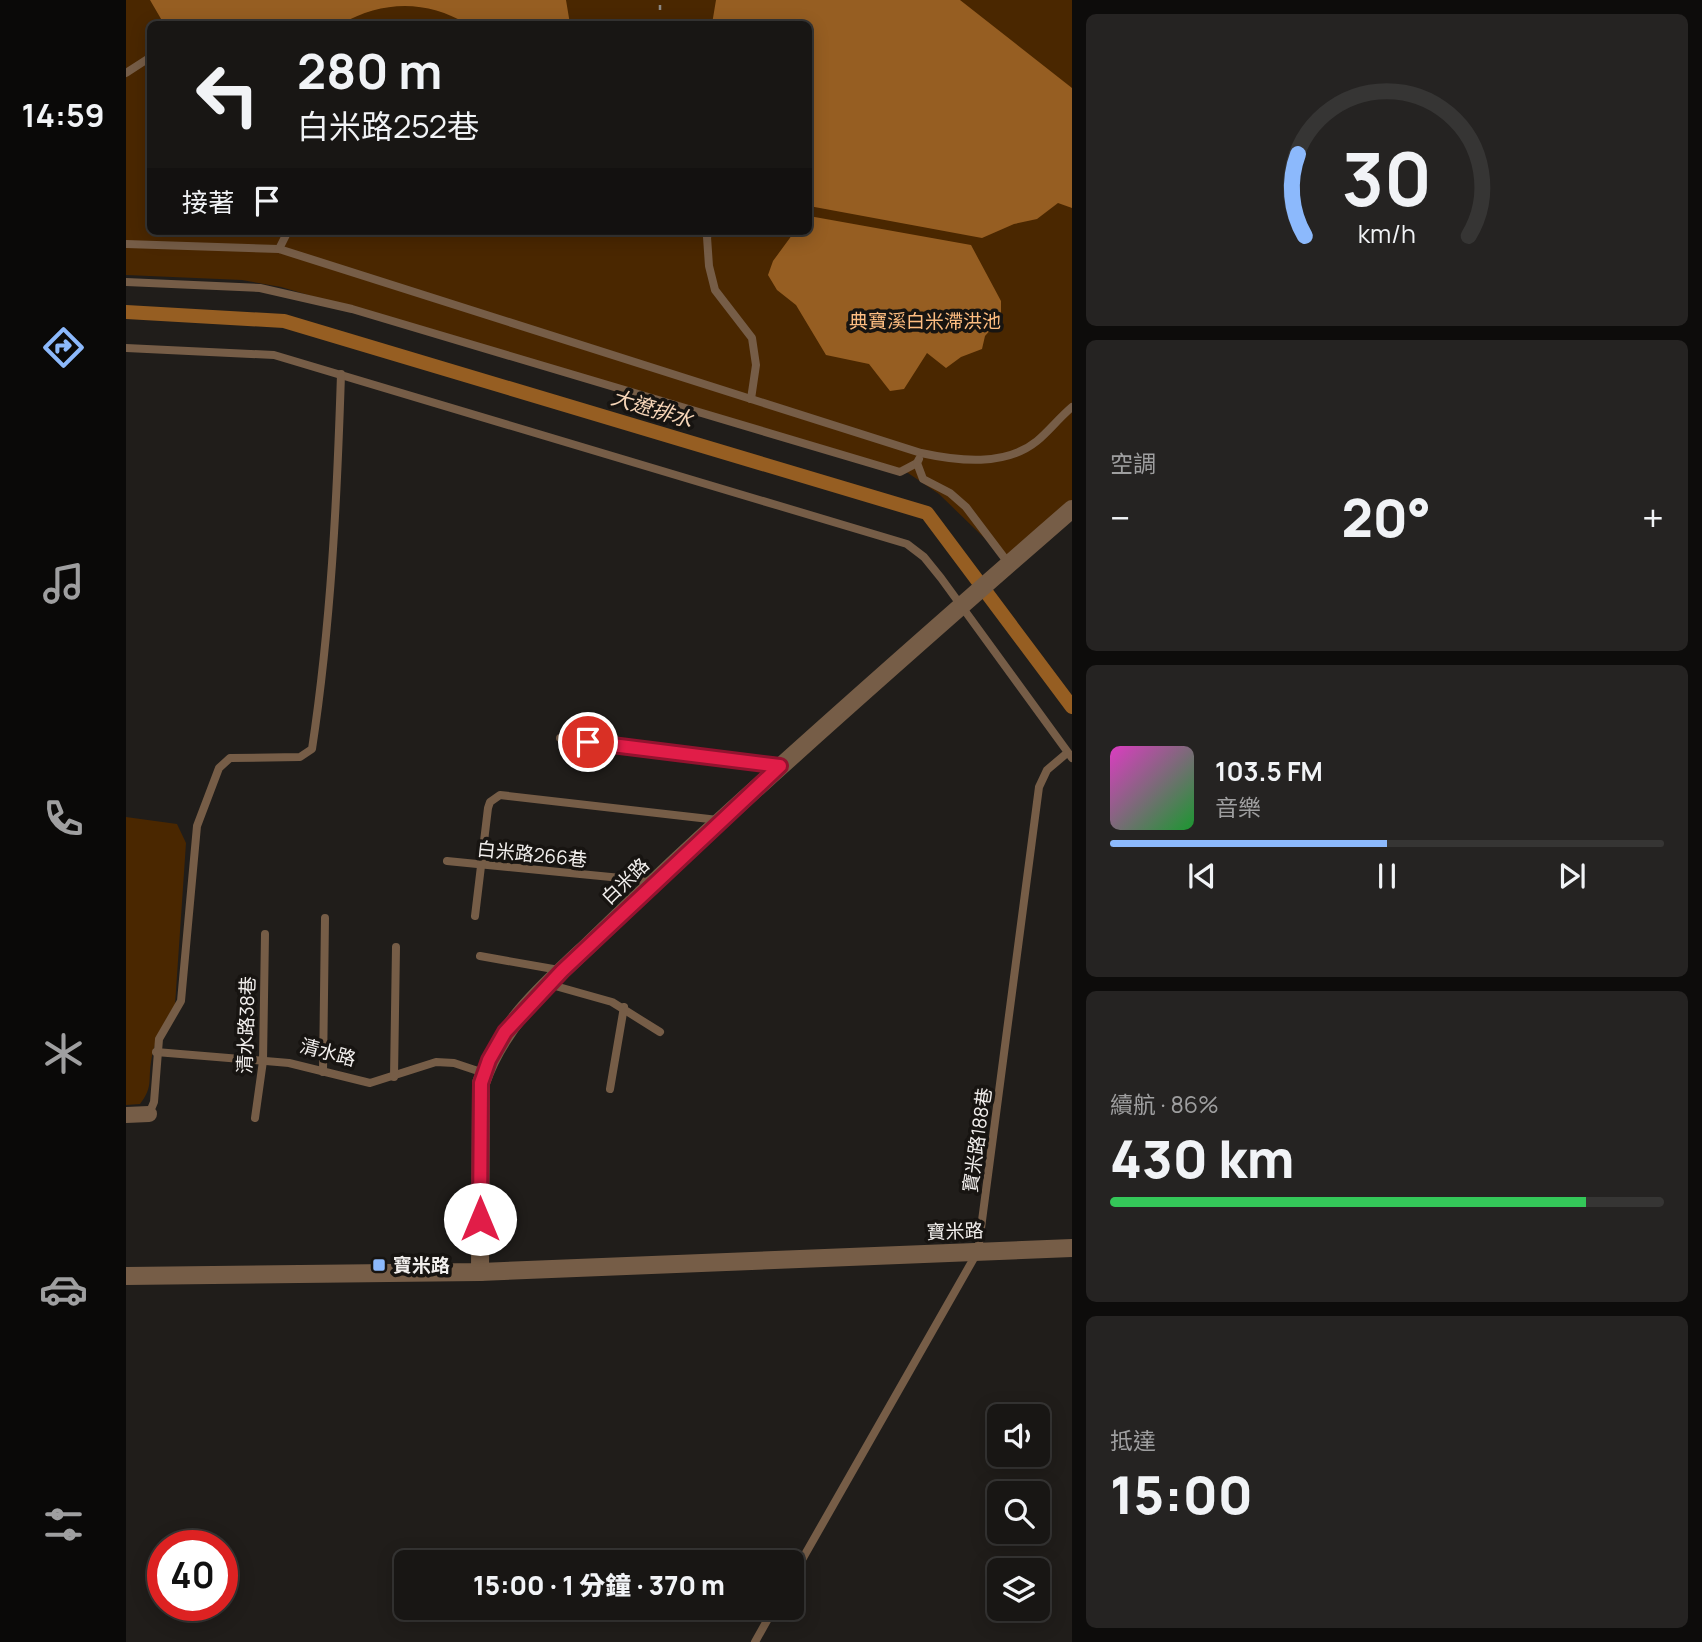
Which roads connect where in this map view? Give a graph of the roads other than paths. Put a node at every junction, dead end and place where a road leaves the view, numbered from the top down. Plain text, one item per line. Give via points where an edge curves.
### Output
1 (146, 60) dead end
2 (126, 73) edge
3 (286, 235) edge
4 (708, 235) edge
5 (126, 244) edge
6 (279, 249) junction
7 (126, 282) edge
8 (126, 348) edge
9 (341, 374) junction
10 (751, 399) junction
11 (1072, 407) edge
12 (921, 453) junction
13 (917, 463) junction
14 (1072, 509) edge
15 (1006, 566) junction
16 (961, 603) junction
17 (561, 738) dead end
18 (1069, 756) edge
19 (780, 766) junction
20 (721, 820) junction
21 (447, 861) dead end
22 (481, 864) junction
23 (654, 882) junction
24 (475, 916) dead end
25 (325, 918) dead end
26 (265, 934) dead end
27 (396, 947) dead end
28 (480, 956) dead end
29 (562, 971) junction
30 (548, 984) junction
31 (624, 1007) junction
32 (660, 1032) dead end
33 (156, 1052) junction
34 (263, 1060) junction
35 (323, 1072) junction
36 (484, 1073) junction
37 (394, 1077) junction
38 (610, 1089) dead end
39 (149, 1114) joint
40 (126, 1115) edge
41 (256, 1118) dead end
42 (1072, 1248) edge
43 (978, 1251) junction
44 (480, 1272) junction
45 (126, 1276) edge
46 (804, 1555) edge
47 (767, 1620) edge
48 (755, 1642) edge

1 - 2 lane
3 - 6 lane
4 - 10 lane via 715,290 752,338 756,365
5 - 6 lane
6 - 10 lane
7 - 13 lane via 260,288 352,309 900,472
8 - 9 lane via 274,355
9 - 16 lane via 891,537 923,557
9 - 33 lane via 328,627 312,748 300,757 230,758 219,768 197,826 181,1001
10 - 12 lane
11 - 12 lane via 1035,443 1013,454 953,460
12 - 13 lane
13 - 15 lane via 923,479 966,507
14 - 15 street
15 - 16 street, 白米路
16 - 18 lane
16 - 19 street, 白米路
17 - 19 lane
18 - 43 lane, 寶米路188巷 via 1047,770 1039,787
19 - 20 street, 白米路
20 - 22 lane via 500,795 490,802
20 - 23 street, 白米路
21 - 22 lane, 白米路266巷
22 - 23 lane, 白米路266巷
22 - 24 lane
23 - 29 street, 白米路
25 - 35 lane
26 - 34 lane, 清水路38巷
27 - 37 lane
28 - 29 lane
29 - 30 street, 白米路
30 - 31 lane
30 - 36 street, 白米路 via 505,1032
31 - 32 lane
31 - 38 lane
33 - 34 lane, 清水路
33 - 39 lane via 154,1102
34 - 35 lane, 清水路
34 - 41 lane, 清水路38巷
35 - 37 lane, 清水路 via 370,1083
36 - 37 lane, 清水路 via 436,1062
36 - 44 street, 白米路 via 479,1115
39 - 40 street
42 - 43 street, 寶米路
43 - 44 street, 寶米路
43 - 46 lane, 寶米路188巷
44 - 45 street, 寶米路
47 - 48 lane

